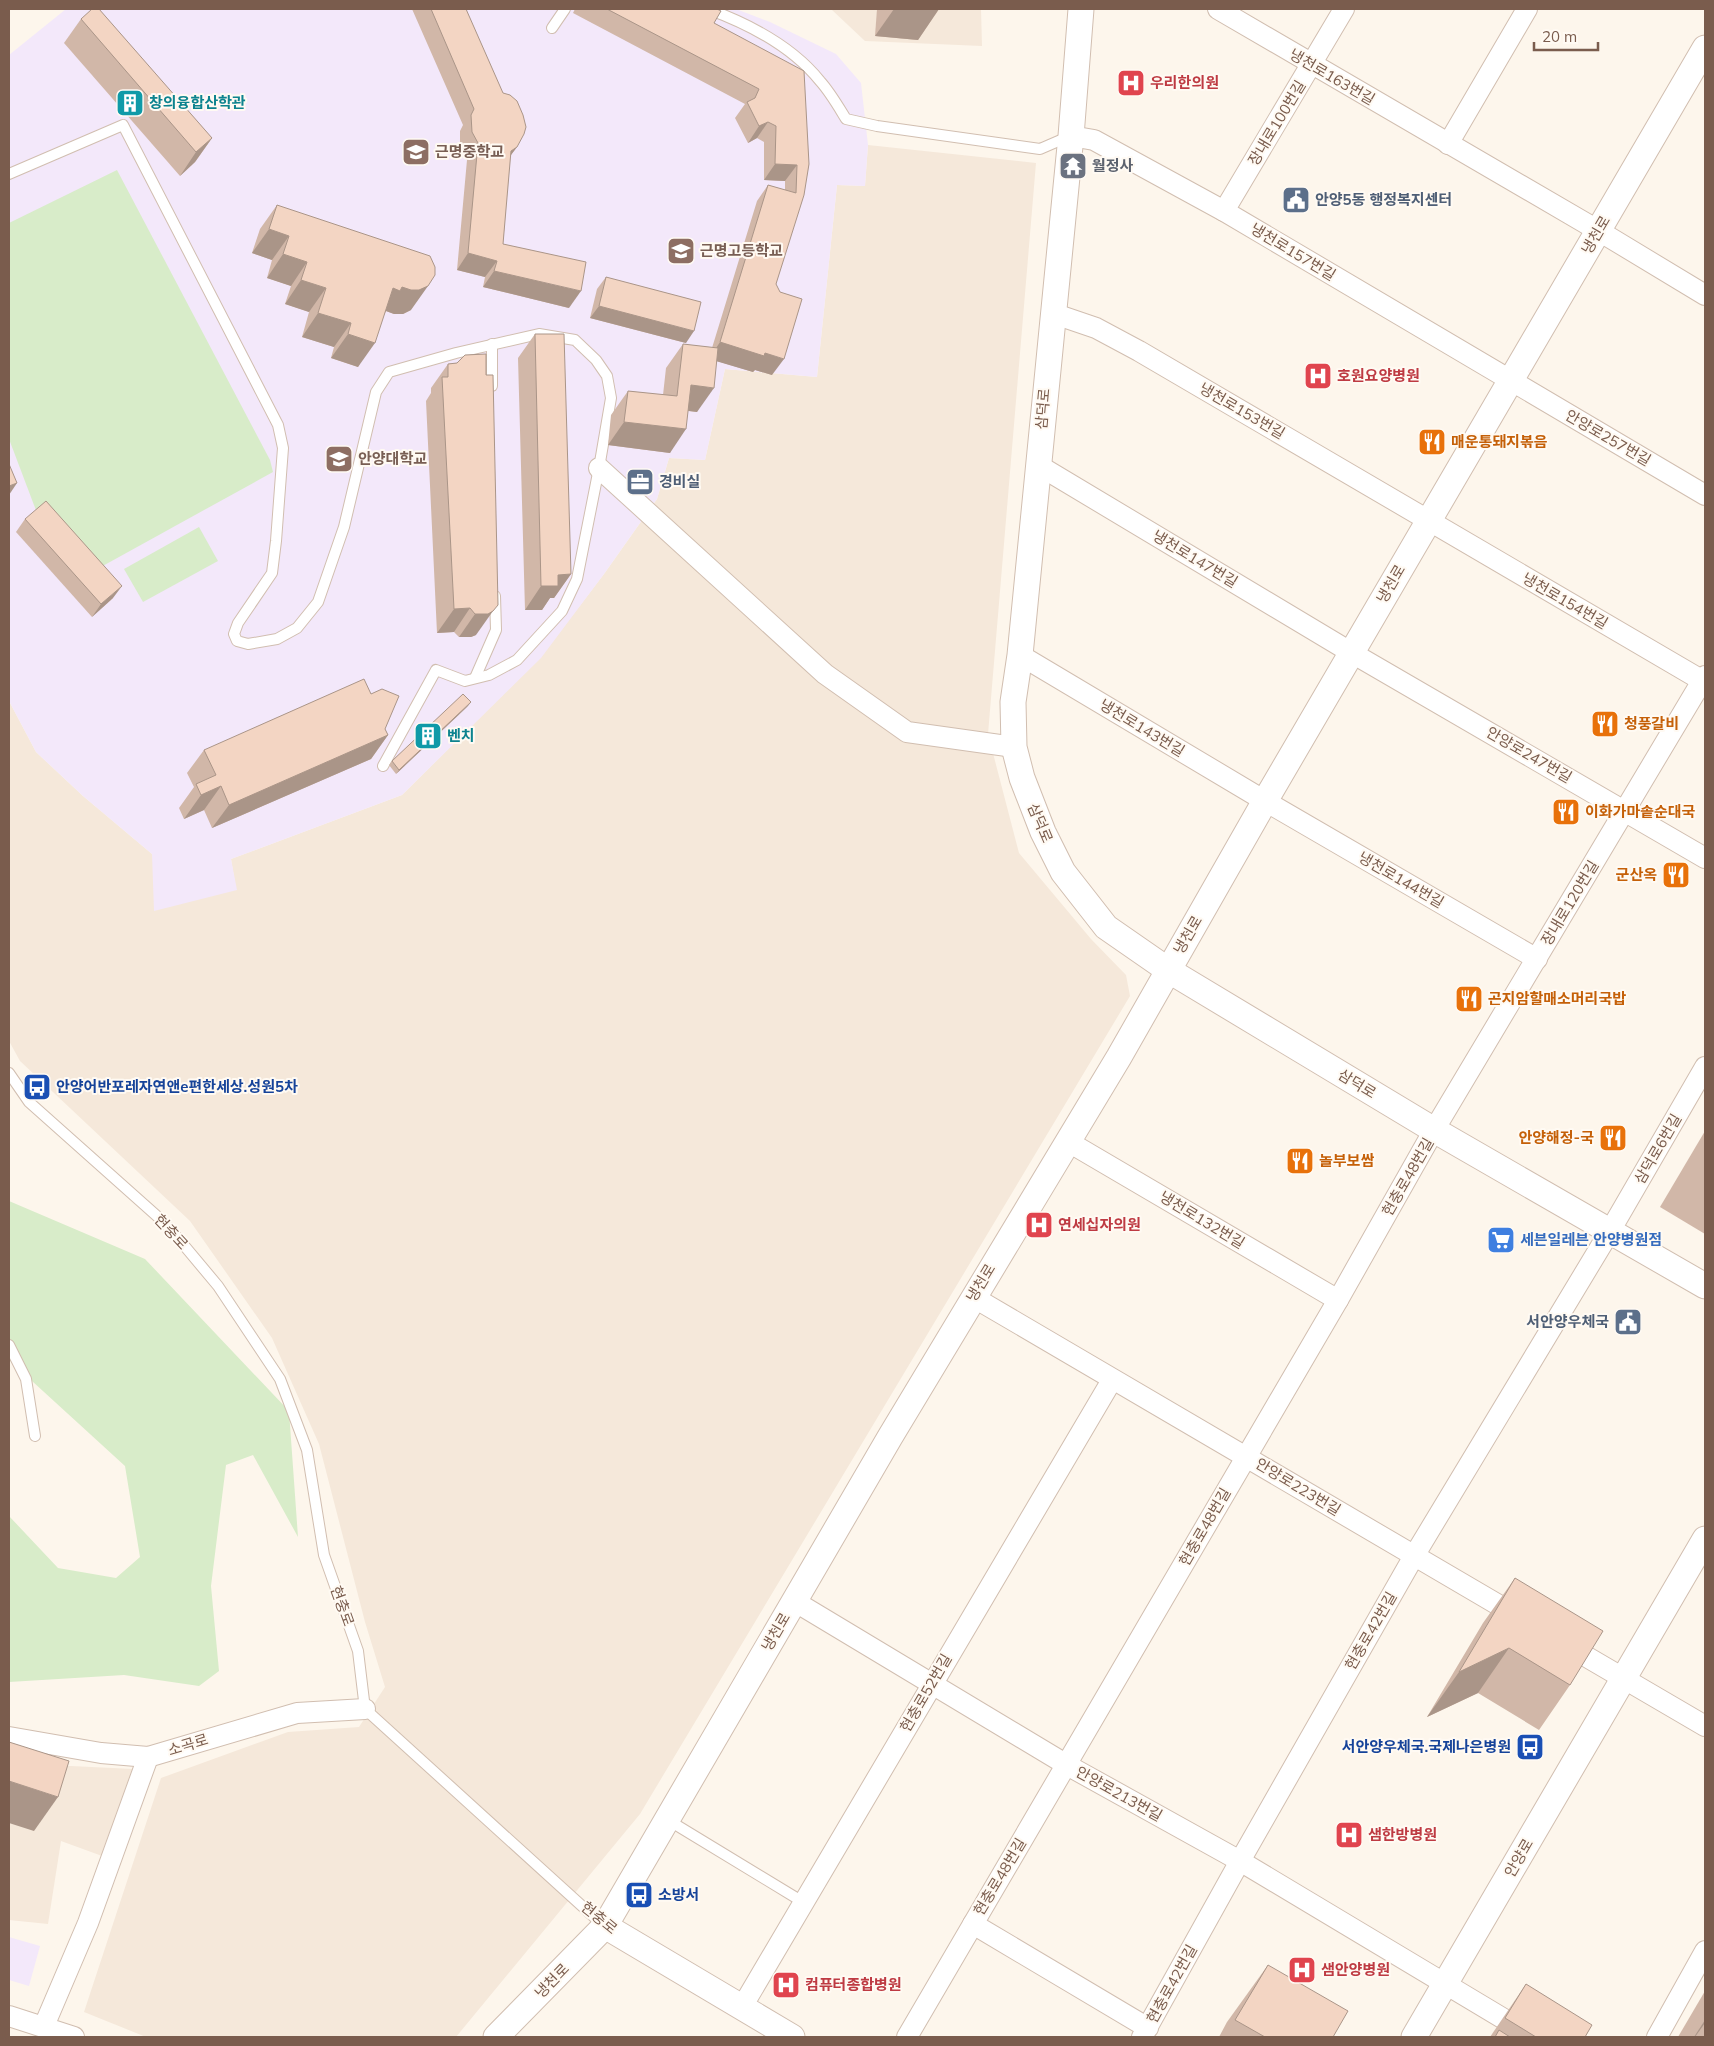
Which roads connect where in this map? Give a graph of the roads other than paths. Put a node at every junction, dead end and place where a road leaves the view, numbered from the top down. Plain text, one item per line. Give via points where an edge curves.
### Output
1 (565, 9) edge
2 (708, 9) edge
3 (1081, 9) edge
4 (1218, 9) edge
5 (1344, 9) edge
6 (1527, 9) edge
7 (552, 28) dead end
8 (1705, 48) edge
9 (1312, 65) junction
10 (1071, 136) junction
11 (1448, 144) junction
12 (9, 174) edge
13 (1224, 211) junction
14 (1599, 231) junction
15 (1705, 295) edge
16 (1052, 313) junction
17 (492, 344) junction
18 (1511, 380) junction
19 (492, 394) edge
20 (1038, 465) junction
21 (599, 468) junction
22 (1705, 495) edge
23 (1428, 520) junction
24 (495, 590) edge
25 (1352, 653) junction
26 (1020, 655) junction
27 (475, 678) junction
28 (1704, 679) edge
29 (1014, 747) junction
30 (382, 766) edge
31 (1265, 801) junction
32 (1626, 811) junction
33 (1705, 858) edge
34 (1537, 959) junction
35 (1168, 970) junction
36 (1705, 1067) edge
37 (9, 1073) edge
38 (1434, 1130) junction
39 (1067, 1141) junction
40 (1610, 1231) junction
41 (1705, 1286) edge
42 (973, 1297) junction
43 (1338, 1300) junction
44 (9, 1345) edge
45 (1112, 1380) junction
46 (35, 1436) dead end
47 (1246, 1456) junction
48 (1705, 1539) edge
49 (1414, 1556) junction
50 (794, 1601) junction
51 (1624, 1678) junction
52 (931, 1684) junction
53 (365, 1709) junction
54 (1705, 1726) edge
55 (9, 1737) edge
56 (148, 1758) junction
57 (1066, 1765) junction
58 (667, 1819) junction
59 (1240, 1861) junction
60 (803, 1902) junction
61 (973, 1924) junction
62 (605, 1926) junction
63 (1705, 1951) edge
64 (1446, 1984) junction
65 (742, 2008) junction
66 (9, 2016) edge
67 (44, 2026) junction
68 (1145, 2033) edge
69 (74, 2037) edge
70 (496, 2037) edge
71 (792, 2037) edge
72 (907, 2037) edge
73 (1414, 2037) edge
74 (1534, 2037) edge
75 (1657, 2037) edge

1 - 7 lane
2 - 10 lane via 743,22 793,54 820,80 846,119 1040,149
3 - 10 street, 삼덕로
4 - 9 street, 냉천로163번길
5 - 9 street, 장내로100번길
6 - 11 street
8 - 14 street, 냉천로
9 - 11 street, 냉천로163번길
9 - 13 street, 장내로100번길
10 - 13 street, 냉천로157번길 via 1094,140
10 - 16 street, 삼덕로
11 - 14 street, 냉천로163번길
12 - 17 lane via 123,125 278,425 283,448 272,573 238,623 234,634 237,641 248,644 277,639 297,628 318,602 344,527 376,392 389,372
13 - 18 street, 냉천로157번길
14 - 15 street, 냉천로163번길
14 - 18 street, 냉천로
16 - 20 street, 삼덕로
16 - 23 street, 냉천로153번길 via 1096,328 1139,350
17 - 19 lane
17 - 21 lane via 539,334 574,340 596,360 606,376 611,398
18 - 22 street, 안양로257번길
18 - 23 street, 냉천로
20 - 25 street, 냉천로147번길
20 - 26 street, 삼덕로
21 - 27 lane via 576,580 562,611 517,660 489,675
21 - 29 street via 825,674 907,732
23 - 25 street, 냉천로
23 - 28 street, 냉천로154번길
24 - 27 lane via 496,630
25 - 31 street, 냉천로
25 - 32 street, 안양로247번길
26 - 29 street, 삼덕로 via 1013,702
26 - 31 street, 냉천로143번길
27 - 30 lane via 465,681 436,670
28 - 32 street, 장내로120번길
29 - 35 street, 삼덕로 via 1043,832 1063,872 1106,927
31 - 34 street, 냉천로144번길
31 - 35 street, 냉천로
32 - 33 street, 안양로247번길
32 - 34 street, 장내로120번길
34 - 38 street, 장내로120번길
35 - 38 street, 삼덕로
35 - 39 street, 냉천로
36 - 40 street, 삼덕로6번길
37 - 53 lane, 현충로 via 30,1102 167,1225 218,1286 280,1379 308,1450 324,1555 358,1651
38 - 40 street, 삼덕로
38 - 43 street, 현충로48번길
39 - 42 street, 냉천로
39 - 43 street, 냉천로132번길
40 - 41 street, 삼덕로
40 - 49 street, 현충로42번길
42 - 45 street, 안양로223번길
42 - 50 street, 냉천로
43 - 47 street, 현충로48번길
44 - 46 lane via 26,1380
45 - 47 street, 안양로223번길
45 - 52 street, 현충로52번길
47 - 49 street, 안양로223번길
47 - 57 street, 현충로48번길
48 - 51 street, 안양로
49 - 51 street, 안양로223번길
49 - 59 street, 현충로42번길
50 - 52 street, 안양로213번길
50 - 58 street, 냉천로
51 - 54 street
51 - 64 street, 안양로
52 - 57 street, 안양로213번길
52 - 60 street, 현충로52번길
53 - 56 street, 소곡로 via 297,1713
53 - 62 lane, 현충로
55 - 56 street, 소곡로
56 - 67 street via 88,1923
57 - 59 street, 안양로213번길
57 - 61 street, 현충로48번길
58 - 60 lane
58 - 62 street, 냉천로
59 - 64 street, 안양로213번길
59 - 68 street, 현충로42번길
60 - 65 street, 현충로52번길
61 - 68 street, 현충로48번길
61 - 72 street, 현충로48번길
62 - 65 street, 현충로
62 - 70 street, 냉천로
63 - 75 street
64 - 73 street, 안양로
64 - 74 street, 안양로213번길
65 - 71 street, 현충로
66 - 67 street
67 - 69 street

